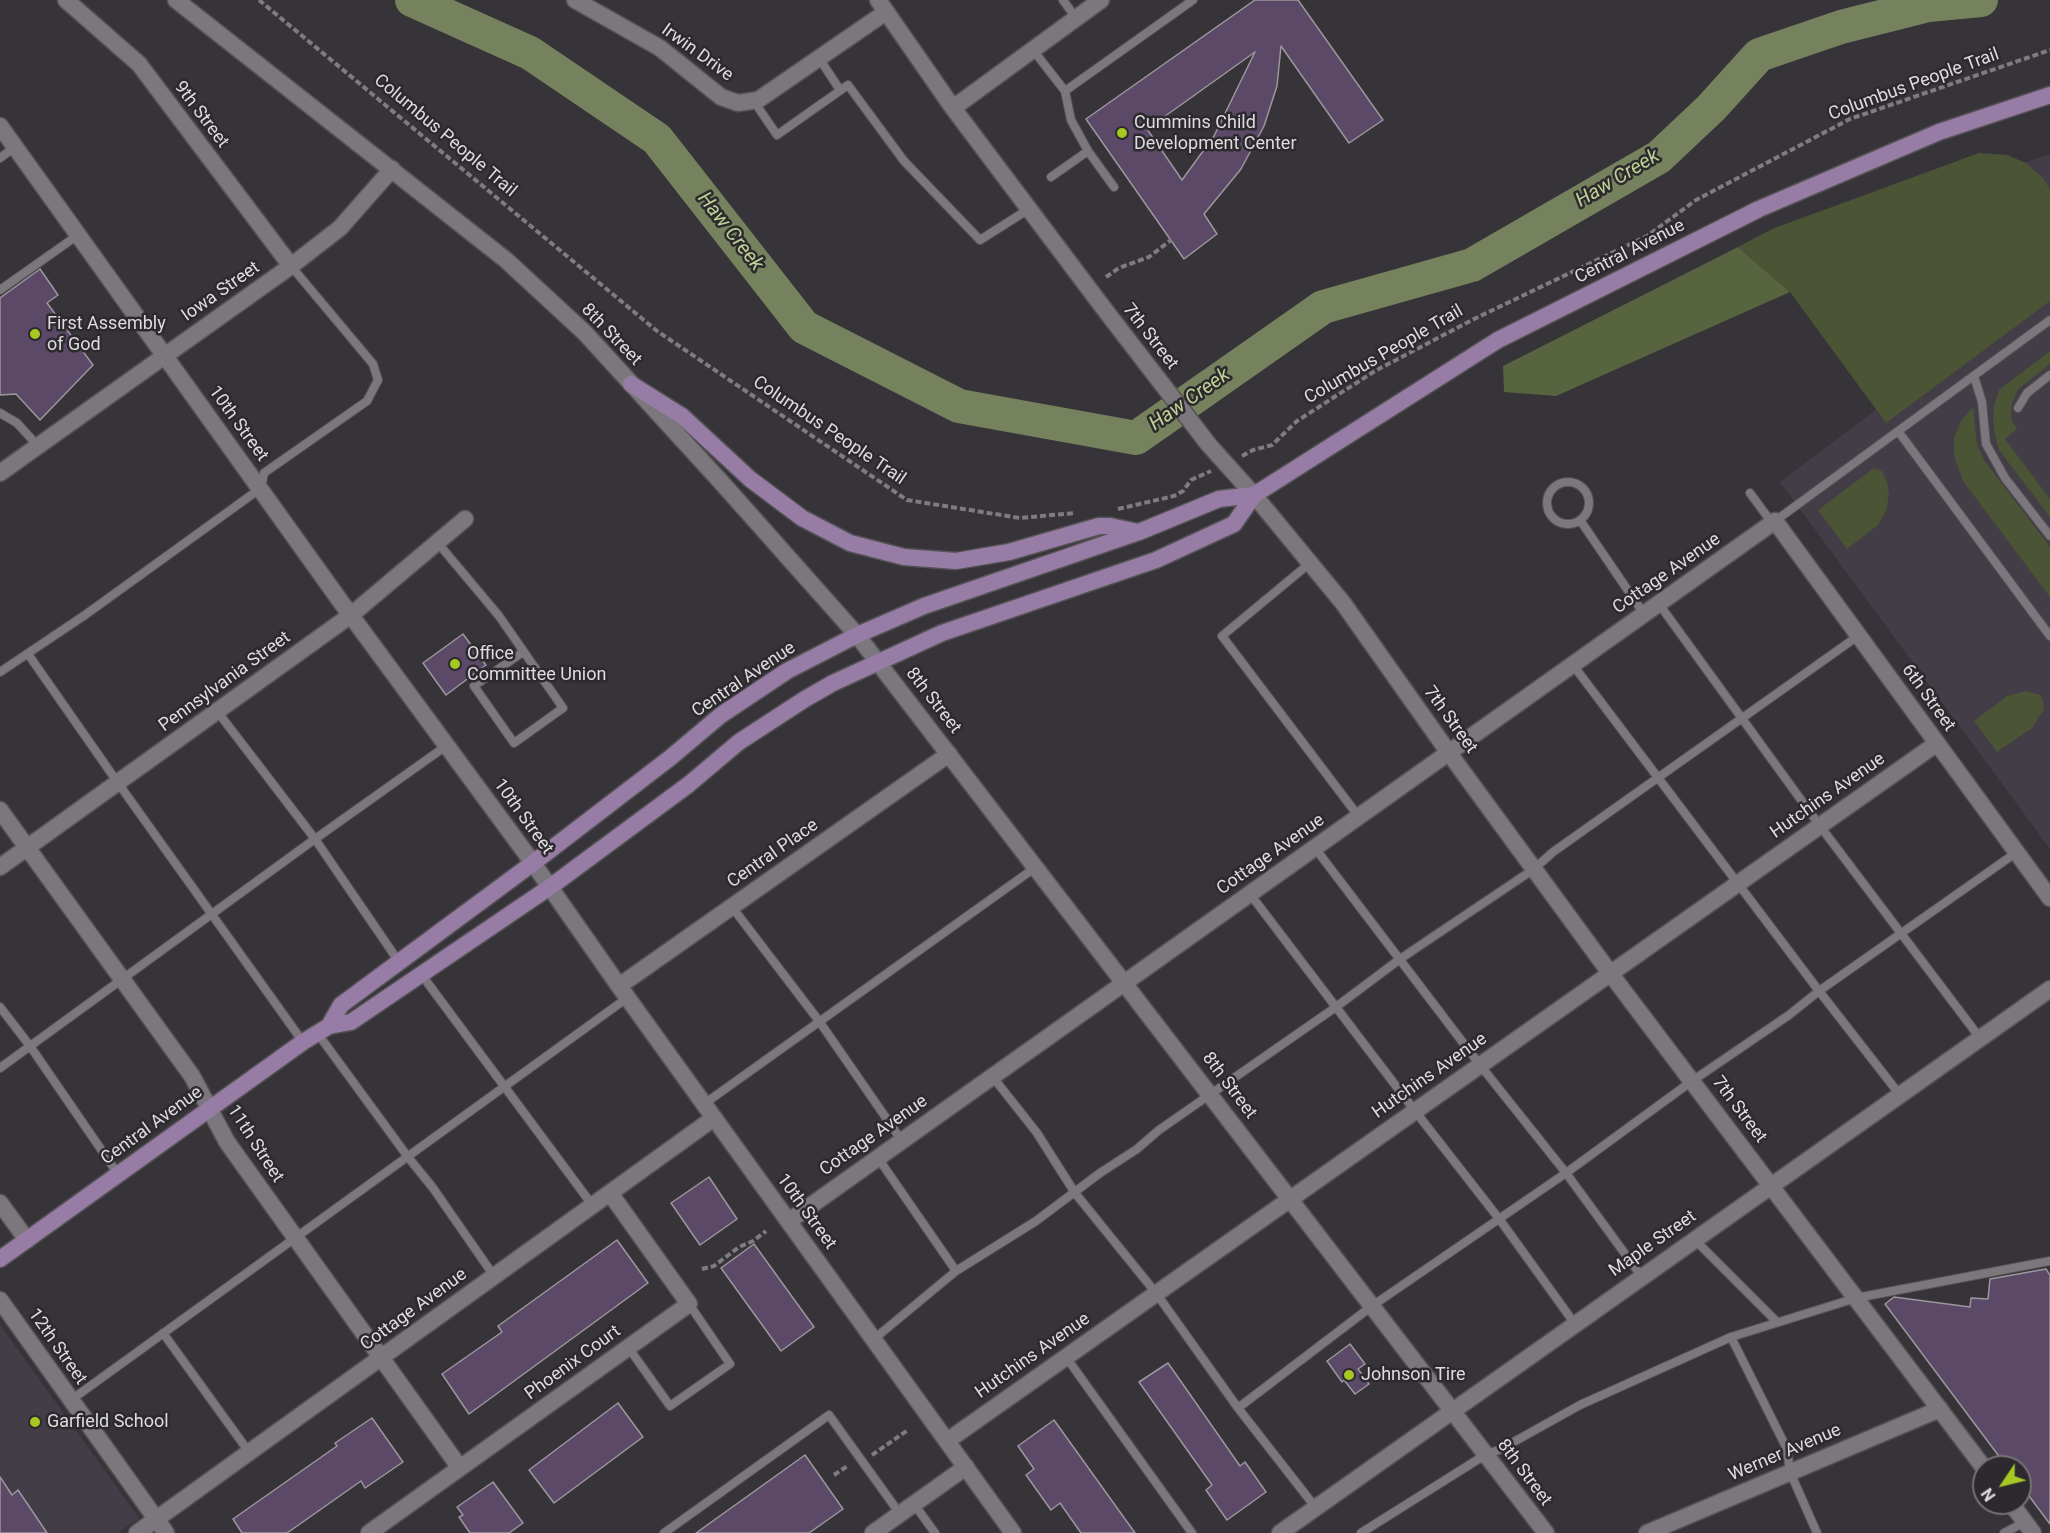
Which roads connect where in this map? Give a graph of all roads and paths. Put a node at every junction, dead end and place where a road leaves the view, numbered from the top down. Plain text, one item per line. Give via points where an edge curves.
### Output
1 (66, 0) edge
2 (176, 0) edge
3 (259, 0) edge
4 (575, 0) edge
5 (1063, 0) edge
6 (1101, 0) edge
7 (1193, 0) edge
8 (882, 6) edge
9 (1076, 18) junction
10 (1033, 50) junction
11 (2050, 50) edge
12 (819, 58) junction
13 (840, 90) junction
14 (1065, 91) junction
15 (2050, 95) edge
16 (753, 100) junction
17 (953, 108) junction
18 (0, 126) edge
19 (15, 147) junction
20 (1088, 151) junction
21 (0, 158) edge
22 (392, 169) junction
23 (1051, 177) dead end
24 (1114, 187) dead end
25 (1029, 209) junction
26 (78, 235) junction
27 (1171, 240) dead end
28 (291, 266) junction
29 (1106, 277) dead end
30 (0, 290) edge
31 (2050, 320) edge
32 (165, 356) junction
33 (2050, 375) edge
34 (1974, 376) junction
35 (631, 384) junction
36 (2018, 408) dead end
37 (0, 413) edge
38 (1898, 431) junction
39 (38, 446) junction
40 (1227, 464) junction
41 (0, 473) edge
42 (261, 488) junction
43 (1750, 493) dead end
44 (1254, 495) junction
45 (1115, 509) dead end
46 (1079, 512) dead end
47 (465, 519) dead end
48 (1580, 520) junction
49 (1773, 522) junction
50 (1138, 532) junction
51 (2050, 536) edge
52 (437, 542) junction
53 (1310, 563) junction
54 (1659, 604) junction
55 (1644, 614) junction
56 (351, 615) junction
57 (857, 635) junction
58 (1858, 636) junction
59 (2050, 636) edge
60 (523, 652) junction
61 (28, 654) junction
62 (878, 662) junction
63 (1573, 664) junction
64 (0, 672) edge
65 (217, 711) junction
66 (1742, 718) junction
67 (1936, 744) junction
68 (446, 746) junction
69 (1449, 753) junction
70 (949, 754) junction
71 (1659, 779) junction
72 (118, 783) junction
73 (0, 810) edge
74 (1359, 817) junction
75 (1820, 826) junction
76 (315, 839) junction
77 (28, 847) junction
78 (1315, 848) junction
79 (2017, 852) junction
80 (533, 863) junction
81 (0, 867) edge
82 (1036, 867) junction
83 (1534, 869) junction
84 (1738, 884) junction
85 (550, 887) junction
86 (1250, 894) junction
87 (2050, 898) edge
88 (732, 907) junction
89 (213, 914) junction
90 (1902, 933) junction
91 (1400, 959) junction
92 (399, 962) junction
93 (1610, 973) junction
94 (421, 974) junction
95 (122, 979) junction
96 (1125, 982) junction
97 (2050, 989) edge
98 (1819, 991) junction
99 (623, 992) junction
100 (0, 1007) edge
101 (1336, 1007) junction
102 (819, 1021) junction
103 (317, 1034) junction
104 (1980, 1038) junction
105 (30, 1046) junction
106 (1480, 1065) junction
107 (0, 1068) edge
108 (992, 1076) junction
109 (1692, 1081) junction
110 (504, 1088) junction
111 (1211, 1094) junction
112 (1900, 1095) junction
113 (704, 1104) junction
114 (209, 1109) junction
115 (1414, 1111) junction
116 (714, 1118) junction
117 (902, 1141) junction
118 (408, 1157) junction
119 (878, 1158) junction
120 (1566, 1173) junction
121 (118, 1174) junction
122 (1771, 1185) junction
123 (610, 1193) junction
124 (1075, 1193) junction
125 (1290, 1198) junction
126 (0, 1203) edge
127 (593, 1206) junction
128 (1500, 1220) junction
129 (789, 1221) junction
130 (766, 1231) dead end
131 (295, 1237) junction
132 (1694, 1239) junction
133 (27, 1240) junction
134 (0, 1259) edge
135 (2050, 1261) edge
136 (702, 1269) dead end
137 (956, 1271) junction
138 (494, 1276) junction
139 (1642, 1276) junction
140 (1155, 1293) junction
141 (1856, 1298) junction
142 (0, 1300) edge
143 (689, 1304) junction
144 (1372, 1306) junction
145 (1777, 1322) junction
146 (1575, 1324) junction
147 (163, 1333) junction
148 (1731, 1337) junction
149 (874, 1340) junction
150 (628, 1347) junction
151 (1066, 1356) junction
152 (381, 1358) junction
153 (71, 1400) junction
154 (1238, 1408) junction
155 (1940, 1409) junction
156 (1452, 1411) junction
157 (947, 1441) junction
158 (249, 1452) junction
159 (1485, 1455) junction
160 (1974, 1455) edge
161 (966, 1467) junction
162 (460, 1468) junction
163 (1790, 1472) junction
164 (914, 1504) junction
165 (1316, 1508) junction
166 (900, 1514) junction
167 (156, 1519) junction
168 (2029, 1527) edge
169 (137, 1533) edge
170 (166, 1533) edge
171 (369, 1533) edge
172 (664, 1533) edge
173 (873, 1533) edge
174 (935, 1533) edge
175 (1013, 1533) edge
176 (1192, 1533) edge
177 (1280, 1533) edge
178 (1362, 1533) edge
179 (1545, 1533) edge
180 (1647, 1533) edge
181 (1817, 1533) edge
182 (2004, 1533) edge

1 - 28 street, 9th Street via 139,64
2 - 22 street, 8th Street
3 - 46 path, Columbus People Trail via 657,331 907,500 1020,518
4 - 16 street, Irwin Drive via 660,48 722,97 738,103
5 - 9 lane
6 - 9 street
7 - 14 lane
8 - 12 street
8 - 17 street, 7th Street
9 - 10 street
10 - 14 lane
10 - 17 street
11 - 40 path, Columbus People Trail via 1850,118 1696,200 1647,236 1375,371 1297,421 1272,445
12 - 13 lane
12 - 16 street
13 - 16 lane via 777,135
13 - 25 lane via 848,85 904,161 980,240
14 - 20 lane via 1071,120
15 - 44 main road, Central Avenue via 1939,132 1770,204 1508,334
17 - 25 street, 7th Street
18 - 19 street, 10th Street
19 - 21 lane
19 - 26 street, 10th Street
20 - 23 lane
20 - 24 lane
22 - 28 street, Iowa Street via 340,228
22 - 35 street, 8th Street via 506,260 585,333
25 - 40 street, 7th Street
26 - 30 lane
26 - 32 street, 10th Street
27 - 29 path via 1149,257
28 - 32 street, Iowa Street
28 - 42 lane via 373,364 378,380 366,401 264,473
31 - 34 lane
32 - 39 street, Iowa Street
32 - 42 street, 10th Street
33 - 36 lane via 2027,393
34 - 38 lane
34 - 51 lane via 1982,402 1986,444 2005,478
35 - 50 main road via 682,416 750,479 802,518 850,543 904,557 956,561 1009,552 1099,526
35 - 57 street, 8th Street
37 - 39 lane via 17,423
38 - 49 lane
38 - 59 lane
39 - 41 street, Iowa Street
40 - 44 street, 7th Street
40 - 45 path, Columbus People Trail via 1191,480 1174,496
42 - 56 street, 10th Street
42 - 61 lane
43 - 49 lane
44 - 50 main road, Central Avenue via 1219,499
44 - 53 street, 7th Street
44 - 62 main road, Central Avenue via 1234,524 1156,560 952,630
47 - 52 street, Pennsylvania Street
48 - 48 lane via 1566,524 1548,513 1547,498 1554,486 1567,481 1585,490 1589,502
48 - 55 lane
49 - 54 street, Cottage Avenue
49 - 58 street, 6th Street
50 - 57 main road, Central Avenue via 972,588
52 - 56 street, Pennsylvania Street
52 - 60 lane
53 - 69 street, 7th Street via 1343,603
53 - 74 lane via 1222,636
54 - 55 street, Cottage Avenue
54 - 66 lane
55 - 63 street, Cottage Avenue
56 - 65 street, Pennsylvania Street
56 - 68 street, 10th Street
57 - 62 street, 8th Street
57 - 80 main road, Central Avenue via 787,671 721,715
58 - 66 lane
58 - 67 street, 6th Street
60 - 60 lane via 563,708 513,743 474,686
61 - 64 lane
61 - 72 lane
62 - 70 street, 8th Street
62 - 85 main road, Central Avenue via 805,699 739,742 688,785
63 - 69 street, Cottage Avenue
63 - 71 lane
65 - 72 street, Pennsylvania Street
65 - 76 lane
66 - 71 lane
66 - 75 lane
67 - 75 street, Hutchins Avenue
67 - 79 street, 6th Street
68 - 76 lane
68 - 80 street, 10th Street
69 - 74 street, Cottage Avenue
69 - 83 street, 7th Street
70 - 82 street, 8th Street
70 - 88 street, Central Place
71 - 83 lane
71 - 84 lane
72 - 77 street, Pennsylvania Street
72 - 89 lane
73 - 77 street, 11th Street
74 - 78 street, Cottage Avenue
75 - 84 street, Hutchins Avenue
75 - 90 lane
76 - 89 lane
76 - 92 lane
77 - 81 street, Pennsylvania Street
77 - 95 street, 11th Street
78 - 86 street, Cottage Avenue
78 - 91 lane
79 - 87 street, 6th Street
79 - 90 lane
80 - 85 street, 10th Street
80 - 92 main road, Central Avenue
82 - 96 street, 8th Street
82 - 102 lane
83 - 91 lane
83 - 93 street, 7th Street
84 - 93 street, Hutchins Avenue
84 - 98 lane
85 - 94 main road, Central Avenue
85 - 99 street, 10th Street
86 - 96 street, Cottage Avenue
86 - 101 lane
88 - 99 street, Central Place
88 - 102 lane
89 - 95 lane
89 - 103 lane
90 - 98 lane
90 - 104 lane
91 - 101 lane
91 - 106 lane
92 - 103 main road, Central Avenue via 341,1005
93 - 106 street, Hutchins Avenue
93 - 109 street, 7th Street
94 - 103 main road, Central Avenue via 351,1022
94 - 110 lane
95 - 105 lane
95 - 114 street, 11th Street via 192,1076
96 - 108 street, Cottage Avenue
96 - 111 street, 8th Street
97 - 104 street, Maple Street
98 - 109 lane
98 - 112 lane
99 - 110 lane
99 - 113 street, 10th Street
100 - 105 lane
101 - 111 lane
101 - 115 lane
102 - 113 lane
102 - 117 lane
103 - 114 main road, Central Avenue
103 - 118 lane
104 - 112 street, Maple Street
105 - 107 lane
105 - 121 lane
106 - 115 street, Hutchins Avenue
106 - 120 lane
108 - 117 street, Cottage Avenue
108 - 124 lane via 1037,1133
109 - 120 lane
109 - 122 street, 7th Street
110 - 118 lane
110 - 127 lane
111 - 124 lane
111 - 125 street, 8th Street
112 - 122 street, Maple Street
113 - 116 street, 10th Street
114 - 121 main road, Central Avenue
114 - 131 street, 11th Street via 227,1142
115 - 125 street, Hutchins Avenue
115 - 128 lane
116 - 123 street, Cottage Avenue
116 - 129 street, 10th Street
117 - 119 street, Cottage Avenue
118 - 131 lane
118 - 138 lane
119 - 129 street, Cottage Avenue
119 - 137 lane
120 - 128 lane
120 - 139 lane
121 - 133 main road, Central Avenue
122 - 132 street, Maple Street
122 - 141 street, 7th Street
123 - 127 street, Cottage Avenue
123 - 143 street
124 - 137 lane
124 - 140 lane
125 - 140 street, Hutchins Avenue
125 - 144 street, 8th Street
126 - 133 street
127 - 138 street, Cottage Avenue
128 - 144 lane
128 - 146 lane
129 - 149 street, 10th Street
130 - 136 path via 714,1266
131 - 147 lane
131 - 152 street, 11th Street
132 - 139 street, Maple Street
132 - 145 lane
133 - 134 main road, Central Avenue
135 - 141 lane
137 - 149 lane
138 - 152 street, Cottage Avenue
139 - 146 street, Maple Street
140 - 151 street, Hutchins Avenue
140 - 154 lane
141 - 145 lane
141 - 155 street, 7th Street
142 - 153 street, 12th Street
143 - 150 street, Phoenix Court
143 - 150 lane via 730,1364 670,1406
144 - 154 lane
144 - 156 street, 8th Street
145 - 148 lane
146 - 156 street, Maple Street
147 - 153 lane
147 - 158 lane
148 - 159 lane via 1580,1405
148 - 163 lane via 1787,1449
149 - 157 street, 10th Street
150 - 162 street, Phoenix Court
151 - 157 street, Hutchins Avenue
151 - 176 lane
152 - 158 street, Cottage Avenue
152 - 162 street, 11th Street
153 - 167 street, 12th Street
154 - 165 lane
155 - 160 street, 7th Street
155 - 163 street, Werner Avenue
156 - 159 street, 8th Street
156 - 165 street, Maple Street
157 - 161 street, 10th Street
158 - 167 street, Cottage Avenue
159 - 178 lane
159 - 179 street, 8th Street
161 - 164 street
161 - 175 street, 10th Street
162 - 171 street, Phoenix Court
163 - 180 street, Werner Avenue
163 - 181 lane
164 - 166 street
164 - 174 lane
165 - 177 street, Maple Street
166 - 172 lane via 829,1415
166 - 173 street
167 - 169 street, Cottage Avenue
167 - 170 street, 12th Street
168 - 182 lane

